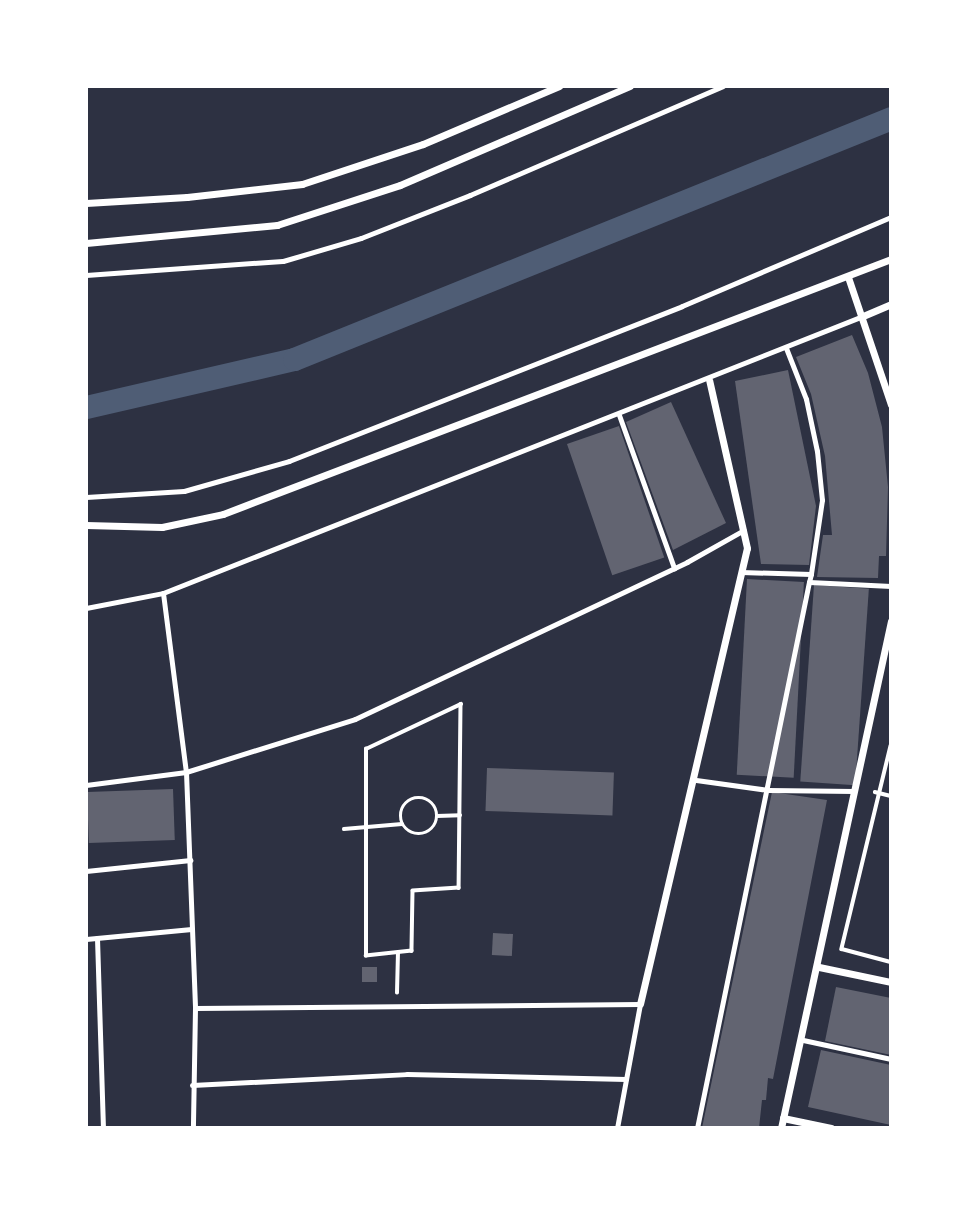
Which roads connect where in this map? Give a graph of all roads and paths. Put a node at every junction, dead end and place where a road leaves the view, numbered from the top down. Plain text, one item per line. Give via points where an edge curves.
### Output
1 (559, 86) edge
2 (630, 86) edge
3 (723, 86) edge
4 (86, 203) edge
5 (891, 217) edge
6 (86, 243) edge
7 (891, 259) edge
8 (86, 275) edge
9 (848, 277) junction
10 (891, 304) edge
11 (863, 316) junction
12 (786, 348) junction
13 (709, 380) junction
14 (891, 405) edge
15 (619, 415) junction
16 (86, 498) edge
17 (86, 525) edge
18 (746, 530) junction
19 (674, 568) junction
20 (741, 572) junction
21 (811, 574) junction
22 (809, 582) junction
23 (891, 586) edge
24 (163, 593) junction
25 (86, 608) edge
26 (891, 621) edge
27 (891, 746) edge
28 (186, 772) junction
29 (696, 779) junction
30 (86, 785) edge
31 (768, 790) junction
32 (854, 791) junction
33 (877, 792) junction
34 (891, 796) edge
35 (460, 815) junction
36 (437, 816) junction
37 (402, 824) junction
38 (344, 830) dead end
39 (190, 860) junction
40 (86, 871) edge
41 (192, 929) junction
42 (97, 938) junction
43 (86, 939) edge
44 (398, 953) junction
45 (891, 962) edge
46 (818, 967) junction
47 (891, 982) edge
48 (397, 999) dead end
49 (640, 1004) junction
50 (195, 1008) junction
51 (803, 1040) junction
52 (891, 1059) edge
53 (626, 1079) junction
54 (192, 1085) junction
55 (783, 1118) junction
56 (103, 1128) edge
57 (193, 1128) edge
58 (617, 1128) edge
59 (697, 1128) edge
60 (780, 1128) edge
61 (831, 1128) edge

1 - 4 street via 423,144 302,184
2 - 6 street via 400,185 277,225
3 - 8 lane via 361,238 296,257
5 - 16 lane via 694,301 289,461 184,491
7 - 9 street
9 - 11 street
9 - 17 street via 223,514 162,527
10 - 11 street
11 - 12 lane
11 - 14 street
12 - 13 lane
12 - 21 lane via 806,399 817,451 822,500
13 - 15 lane
13 - 18 street
15 - 19 lane
15 - 24 lane
18 - 19 lane
18 - 20 street
19 - 28 lane via 355,719
20 - 21 lane
20 - 29 street
21 - 22 lane
22 - 23 lane
22 - 31 lane
24 - 25 lane
24 - 28 lane
26 - 32 street
27 - 33 path
28 - 30 lane
28 - 39 lane
29 - 31 lane
29 - 49 street
31 - 32 lane
31 - 59 lane
32 - 46 street
33 - 34 path
33 - 45 path via 842,949
35 - 36 path
35 - 44 path via 459,888 413,891 412,951
35 - 44 path via 461,704 366,749 366,956
36 - 37 path via 433,828 422,835 409,832
36 - 37 path via 430,802 415,798 401,810
37 - 38 path
39 - 40 lane
39 - 41 lane
41 - 42 lane
41 - 50 lane
42 - 43 lane
42 - 56 lane
44 - 48 path
46 - 47 street
46 - 51 street
49 - 50 lane
49 - 53 lane
50 - 54 lane
51 - 52 lane
51 - 55 street
53 - 54 lane via 407,1074
53 - 58 lane
54 - 57 lane
55 - 60 street
55 - 61 street

